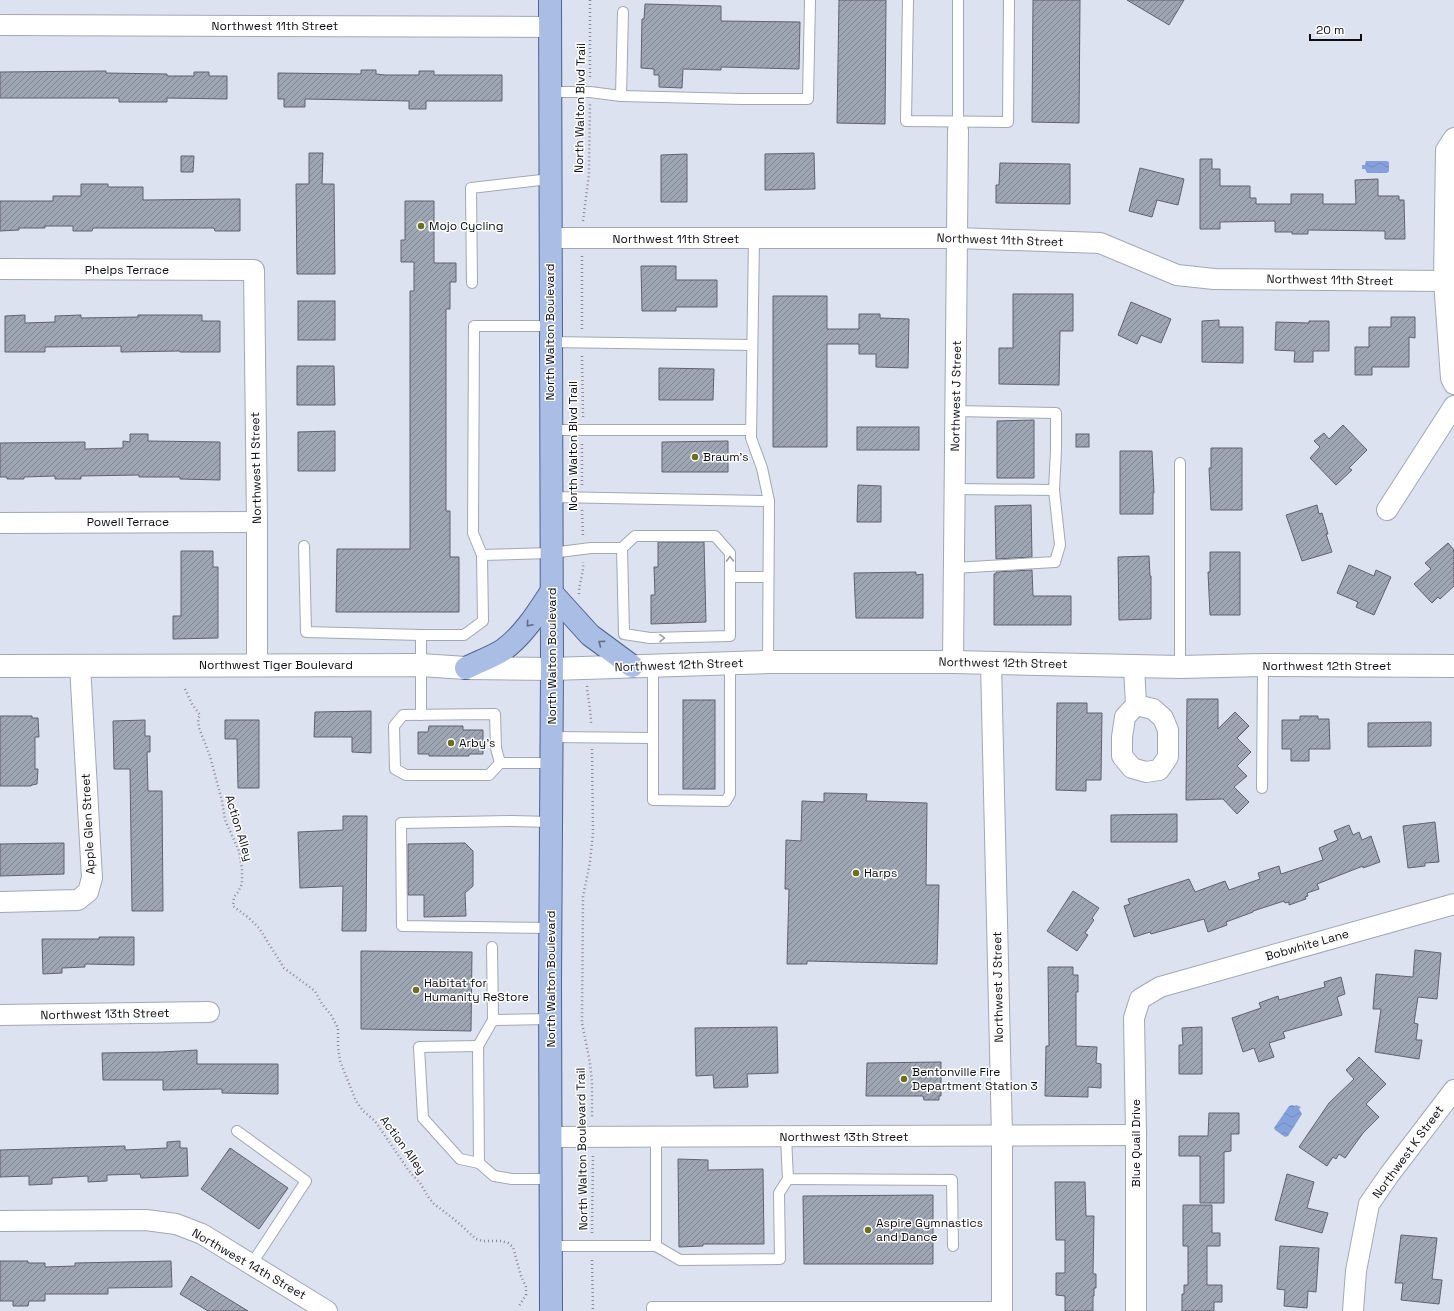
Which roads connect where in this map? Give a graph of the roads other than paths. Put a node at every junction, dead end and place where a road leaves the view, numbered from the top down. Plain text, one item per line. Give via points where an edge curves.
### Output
1 (550, 0) edge
2 (810, 0) edge
3 (908, 0) edge
4 (958, 0) edge
5 (1009, 0) edge
6 (623, 12) dead end
7 (0, 25) edge
8 (550, 27) junction
9 (550, 92) junction
10 (622, 96) junction
11 (958, 126) junction
12 (1454, 138) edge
13 (550, 179) junction
14 (550, 238) junction
15 (754, 238) junction
16 (957, 238) junction
17 (0, 269) edge
18 (254, 270) joint
19 (1444, 281) junction
20 (472, 283) dead end
21 (550, 334) junction
22 (752, 345) junction
23 (1454, 384) edge
24 (1454, 406) edge
25 (955, 411) junction
26 (551, 430) junction
27 (751, 430) junction
28 (1180, 463) dead end
29 (954, 489) junction
30 (1054, 490) junction
31 (551, 497) junction
32 (769, 501) junction
33 (1387, 510) dead end
34 (257, 522) junction
35 (0, 523) edge
36 (304, 546) dead end
37 (622, 548) junction
38 (551, 553) junction
39 (482, 555) junction
40 (954, 568) junction
41 (730, 577) junction
42 (768, 577) junction
43 (551, 592) junction
44 (421, 635) junction
45 (768, 662) junction
46 (953, 662) junction
47 (730, 663) junction
48 (991, 663) junction
49 (80, 665) junction
50 (257, 665) junction
51 (421, 665) junction
52 (0, 666) edge
53 (642, 666) junction
54 (1134, 666) junction
55 (1263, 666) junction
56 (1454, 666) edge
57 (1180, 667) junction
58 (466, 668) junction
59 (552, 669) junction
60 (1136, 704) dead end
61 (421, 715) junction
62 (552, 737) junction
63 (653, 738) junction
64 (500, 763) junction
65 (552, 763) junction
66 (1262, 788) dead end
67 (551, 822) junction
68 (0, 902) edge
69 (1454, 904) edge
70 (550, 928) junction
71 (492, 947) dead end
72 (1160, 987) joint
73 (209, 1012) dead end
74 (0, 1015) edge
75 (493, 1020) junction
76 (550, 1020) junction
77 (478, 1046) junction
78 (1454, 1090) edge
79 (237, 1131) dead end
80 (1136, 1135) junction
81 (1002, 1136) junction
82 (551, 1137) junction
83 (656, 1137) junction
84 (786, 1137) junction
85 (479, 1163) junction
86 (551, 1178) junction
87 (788, 1180) junction
88 (0, 1221) edge
89 (551, 1246) junction
90 (656, 1246) junction
91 (953, 1246) dead end
92 (251, 1265) junction
93 (701, 1309) edge
94 (1002, 1309) edge
95 (327, 1311) edge
96 (551, 1311) edge
97 (652, 1311) edge
98 (1136, 1311) edge
99 (1353, 1311) edge

1 - 8 main road, North Walton Boulevard
2 - 10 lane via 808,99 741,100
3 - 11 lane via 906,121
4 - 11 lane
5 - 11 lane via 1008,122
6 - 10 lane
7 - 8 street, Northwest 11th Street
8 - 9 main road, North Walton Boulevard
9 - 10 lane via 590,92
9 - 13 main road, North Walton Boulevard
11 - 16 street, Northwest J Street
12 - 19 street via 1446,150
13 - 14 main road, North Walton Boulevard
13 - 20 lane via 471,188
14 - 15 street, Northwest 11th Street
14 - 21 main road, North Walton Boulevard
15 - 16 street, Northwest 11th Street
15 - 22 lane
16 - 19 street, Northwest 11th Street via 1100,243 1177,275 1214,279
16 - 25 street, Northwest J Street
17 - 18 street, Phelps Terrace
18 - 34 street, Northwest H Street
19 - 23 street via 1451,378
21 - 22 lane via 582,342
21 - 26 main road, North Walton Boulevard
21 - 39 lane via 474,326 473,532
22 - 27 lane
24 - 33 street
25 - 29 street, Northwest J Street
25 - 30 lane via 1056,413
26 - 27 lane
26 - 31 main road, North Walton Boulevard
27 - 32 lane
28 - 57 lane
29 - 30 lane
29 - 40 street, Northwest J Street
30 - 40 lane via 1060,545 1055,562
31 - 32 lane
31 - 38 main road, North Walton Boulevard
32 - 42 lane
34 - 35 street, Powell Terrace
34 - 50 street, Northwest H Street
36 - 44 lane via 306,632
37 - 38 lane
41 -> 37 lane via 730,552 715,536 635,536
37 -> 41 lane via 624,634 650,638 730,636
38 - 39 lane
38 - 43 main road, North Walton Boulevard
39 - 44 lane via 483,622 464,635
40 - 46 street, Northwest J Street
41 - 42 lane
42 - 45 lane
53 -> 43 main road via 590,635
43 -> 58 main road via 532,620 508,646
43 - 59 main road, North Walton Boulevard
44 - 51 lane
45 - 46 street, Northwest 12th Street
45 - 47 street, Northwest 12th Street
46 - 48 street, Northwest 12th Street
47 - 53 street, Northwest 12th Street
47 - 63 lane via 730,794 726,801 653,800
48 - 54 street, Northwest 12th Street
48 - 81 street, Northwest J Street
49 - 50 street, Northwest Tiger Boulevard
49 - 52 street, Northwest Tiger Boulevard
49 - 68 street, Apple Glen Street via 92,878 88,892 78,900
50 - 51 street, Northwest Tiger Boulevard
51 - 58 street, Northwest Tiger Boulevard
51 - 61 lane
53 - 59 street, Northwest 12th Street
53 - 63 lane
54 - 57 street, Northwest 12th Street
54 - 60 street
55 - 56 street, Northwest 12th Street
55 - 57 street, Northwest 12th Street
55 - 66 lane
58 - 59 street, Northwest Tiger Boulevard
59 - 62 main road, North Walton Boulevard
61 - 64 lane via 496,714 496,748
61 - 64 lane via 403,715 394,726 395,769 406,775 489,775
62 - 63 lane
62 - 65 main road, North Walton Boulevard
64 - 65 lane
65 - 67 main road, North Walton Boulevard
67 - 70 main road, North Walton Boulevard
67 - 70 lane via 401,823 402,926
69 - 72 street, Bobwhite Lane
70 - 76 main road, North Walton Boulevard
71 - 75 lane
72 - 80 street, Blue Quail Drive via 1140,999 1134,1018
73 - 74 street, Northwest 13th Street
75 - 76 lane
75 - 77 lane
76 - 82 main road, North Walton Boulevard
77 - 85 lane
77 - 85 lane via 419,1047 423,1118 460,1159
78 - 99 street, Northwest K Street via 1370,1204 1356,1271
79 - 92 lane via 306,1181
80 - 81 street, Northwest 13th Street
80 - 98 street, Blue Quail Drive
81 - 84 street, Northwest 13th Street
81 - 94 street, Northwest J Street
82 - 83 street, Northwest 13th Street
82 - 86 main road, North Walton Boulevard
83 - 84 street, Northwest 13th Street
83 - 90 lane
84 - 87 lane
85 - 86 lane via 494,1176 512,1179
86 - 89 main road, North Walton Boulevard
87 - 90 lane via 780,1193 780,1259 680,1260
87 - 91 lane via 952,1180
88 - 92 street, Northwest 14th Street via 146,1220 176,1224 202,1234
89 - 90 lane
89 - 96 main road, North Walton Boulevard
92 - 95 street, Northwest 14th Street
93 - 94 lane
93 - 97 lane via 652,1308

